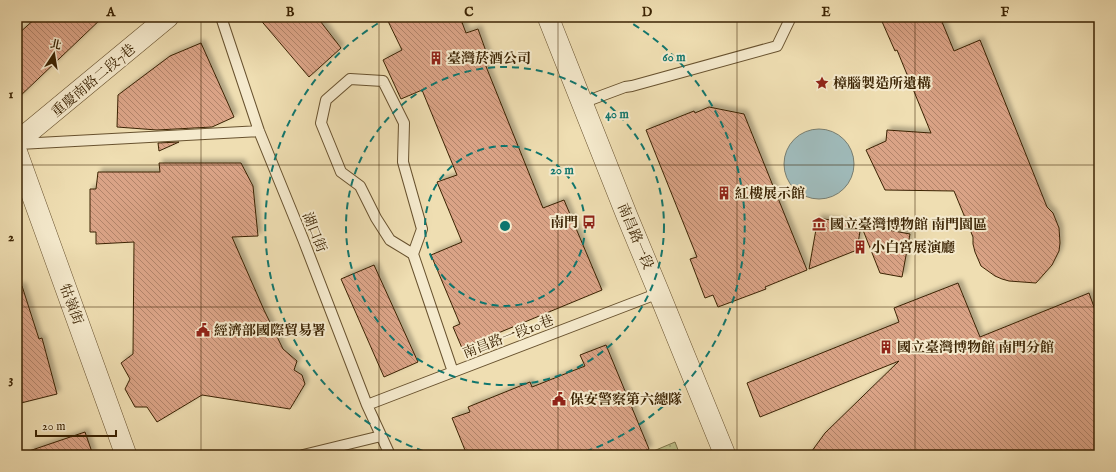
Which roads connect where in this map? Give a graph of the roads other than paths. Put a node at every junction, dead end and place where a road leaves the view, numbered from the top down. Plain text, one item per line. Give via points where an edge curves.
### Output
1 (168, 17) edge
2 (221, 17) edge
3 (548, 17) edge
4 (791, 17) edge
5 (582, 103) junction
6 (259, 131) junction
7 (17, 143) edge
8 (17, 153) edge
9 (413, 254) junction
10 (659, 293) junction
11 (453, 372) junction
12 (367, 405) junction
13 (381, 436) junction
14 (126, 455) edge
15 (303, 455) edge
16 (390, 455) edge
17 (725, 455) edge

1 - 7 street, 重慶南路二段7巷
2 - 6 lane, 湖口街
3 - 5 street, 南昌路一段
4 - 5 lane via 777,46 625,86
5 - 10 street, 南昌路一段
6 - 7 lane
6 - 12 lane, 湖口街
8 - 14 street, 牯嶺街
9 - 9 lane via 422,229 404,162 404,124 383,81 350,79 326,100 321,123 341,172 360,186 390,240
9 - 11 lane
10 - 11 lane, 南昌路一段10巷
10 - 17 street, 南昌路一段
11 - 12 lane, 南昌路一段10巷
12 - 13 lane, 湖口街
13 - 15 lane
13 - 16 lane, 湖口街

